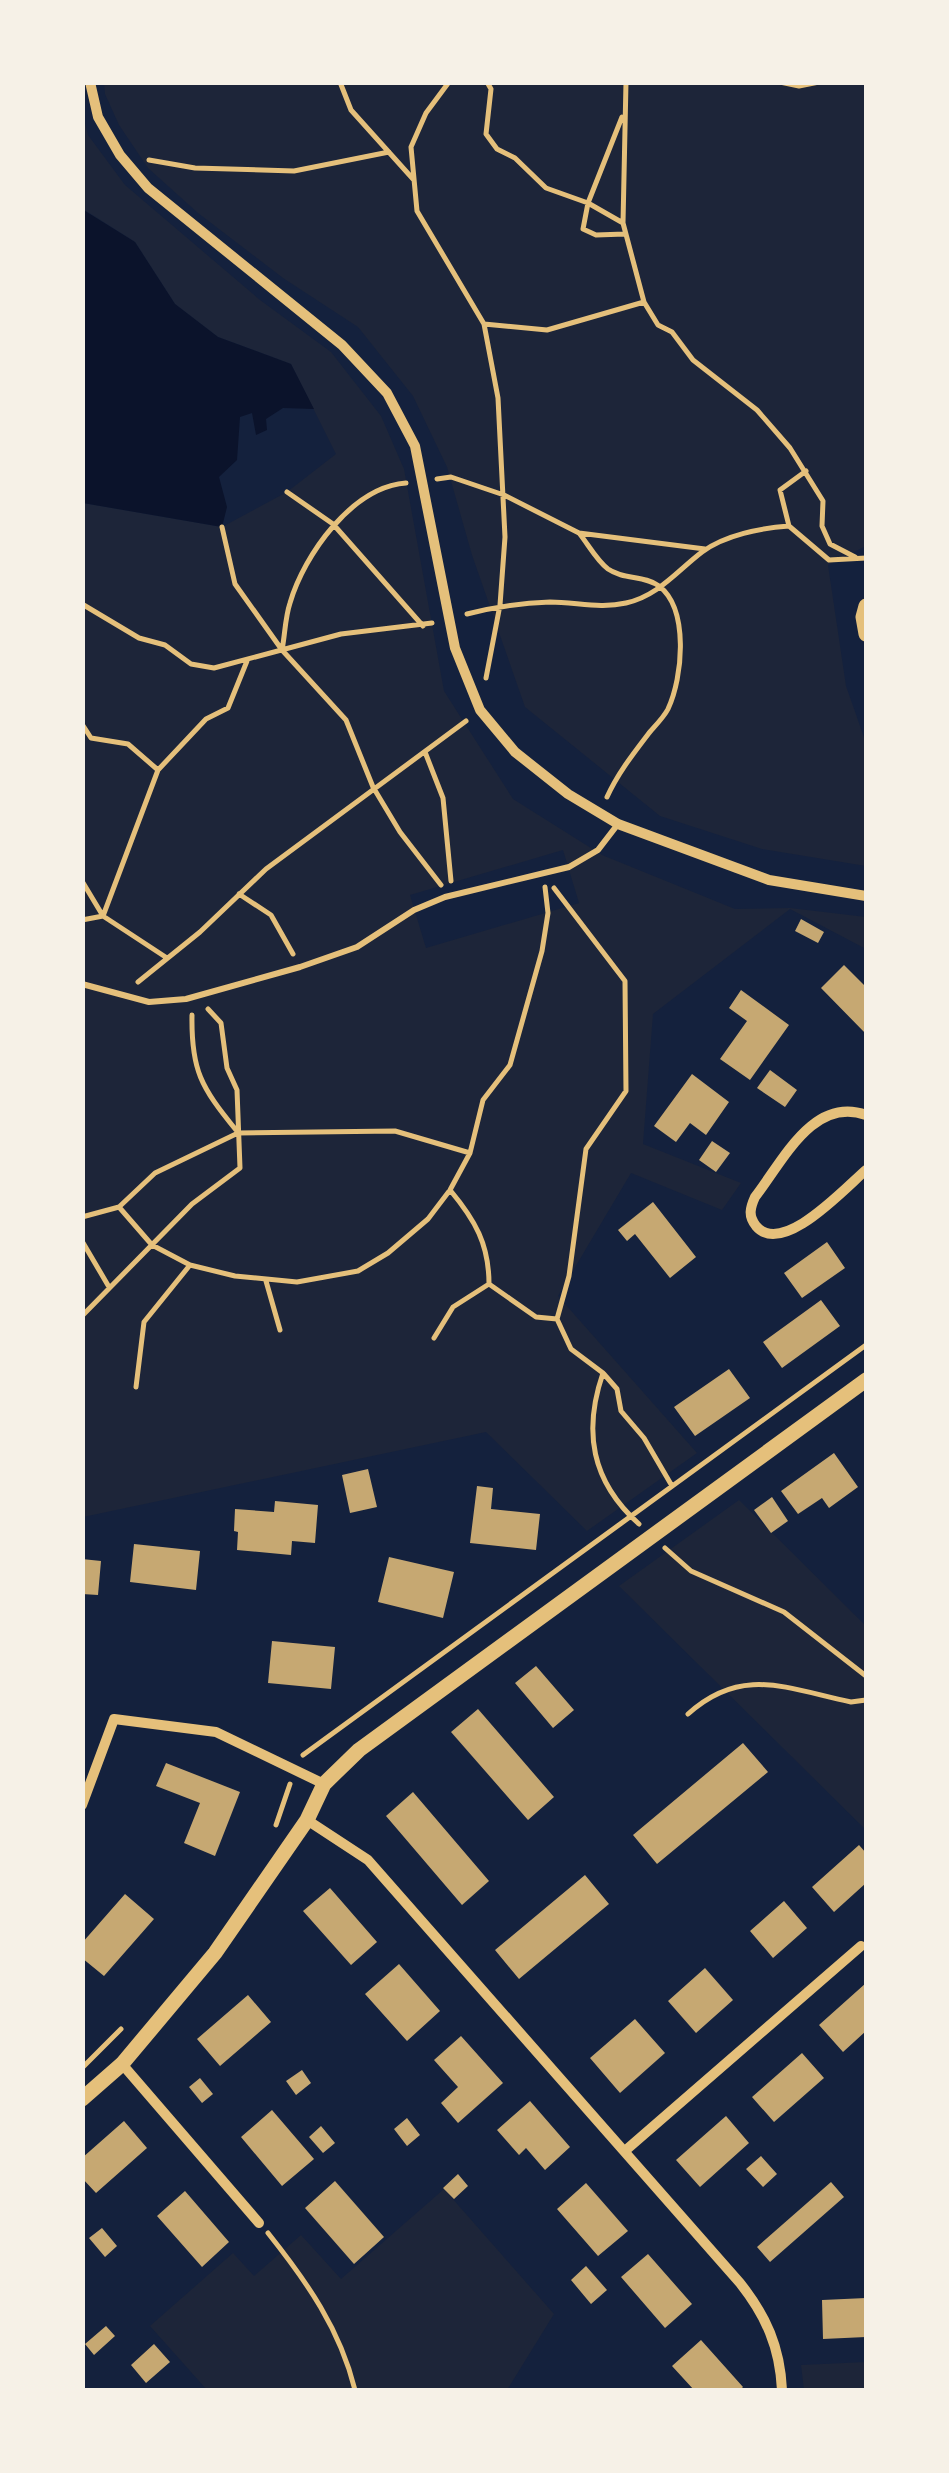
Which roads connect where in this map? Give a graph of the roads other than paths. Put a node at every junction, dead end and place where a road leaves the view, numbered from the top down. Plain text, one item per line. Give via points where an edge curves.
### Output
1 (90, 82) edge
2 (866, 606) edge
3 (866, 634) edge
4 (618, 824) junction
5 (866, 896) edge
6 (82, 984) edge
7 (866, 1114) edge
8 (866, 1170) edge
9 (866, 1380) edge
10 (324, 1784) junction
11 (82, 1805) edge
12 (307, 1820) junction
13 (864, 1944) edge
14 (122, 2064) junction
15 (82, 2100) edge
16 (626, 2150) junction
17 (260, 2223) road end
18 (782, 2390) edge

1 - 4 street via 98,117 148,188 354,357 387,393 415,446 455,648 480,710 516,752
2 - 3 street
4 - 5 street via 768,880
4 - 6 lane via 598,850 569,868 449,896 356,947 300,966 186,1000 149,1002
7 - 8 street via 834,1111 813,1123 755,1197 752,1221 778,1237 795,1230
9 - 10 street via 358,1750
10 - 11 street via 216,1732 114,1720
10 - 12 street
12 - 14 street via 215,1954
12 - 16 street via 368,1860
13 - 16 street
14 - 15 street
14 - 17 street
16 - 18 street via 764,2313

